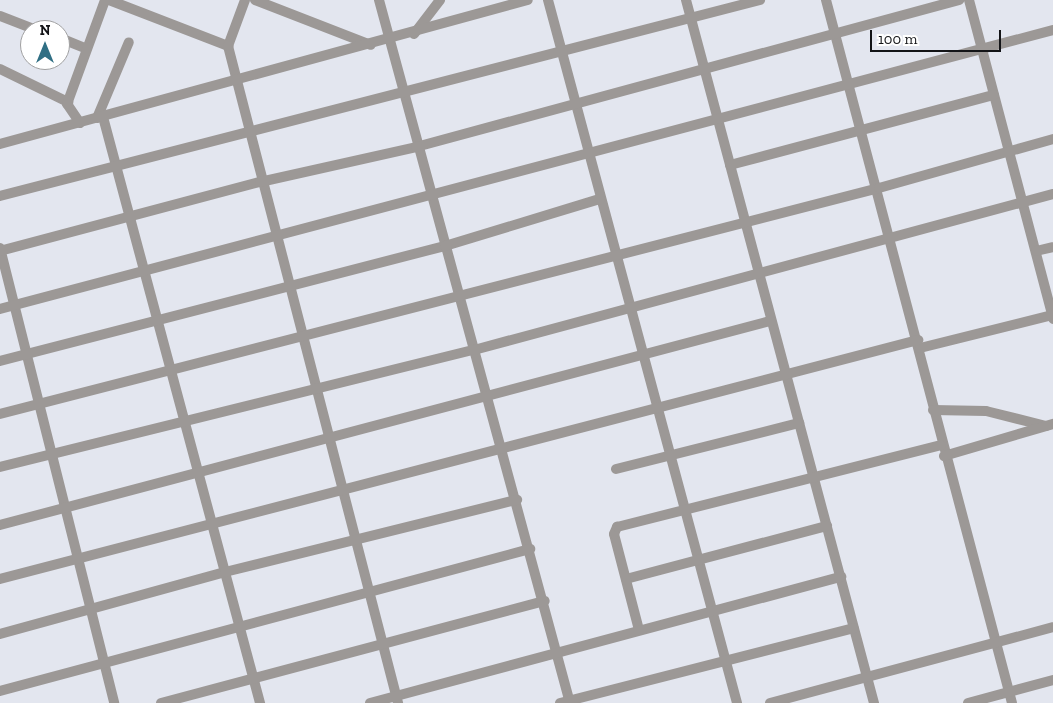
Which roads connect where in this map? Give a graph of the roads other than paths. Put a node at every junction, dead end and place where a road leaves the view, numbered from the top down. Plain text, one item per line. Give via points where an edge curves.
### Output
1 (105, 0) edge
2 (109, 0) edge
3 (245, 0) edge
4 (255, 0) edge
5 (379, 0) edge
6 (440, 0) edge
7 (528, 0) edge
8 (548, 0) edge
9 (686, 0) edge
10 (760, 0) edge
11 (826, 0) edge
12 (959, 0) edge
13 (969, 0) edge
14 (514, 2) edge
15 (0, 16) edge
16 (690, 18) junction
17 (20, 24) edge
18 (1053, 30) edge
19 (835, 33) junction
20 (414, 34) junction
21 (389, 40) junction
22 (70, 42) edge
23 (129, 42) dead end
24 (371, 45) junction
25 (228, 46) junction
26 (85, 48) junction
27 (982, 51) junction
28 (560, 53) junction
29 (704, 68) junction
30 (0, 69) edge
31 (234, 82) junction
32 (849, 86) junction
33 (402, 93) junction
34 (994, 95) junction
35 (68, 102) junction
36 (575, 103) junction
37 (100, 118) junction
38 (718, 119) junction
39 (80, 123) junction
40 (247, 130) junction
41 (862, 130) junction
42 (1053, 139) edge
43 (0, 144) edge
44 (416, 147) junction
45 (1010, 151) junction
46 (589, 154) junction
47 (115, 165) junction
48 (730, 165) junction
49 (260, 182) junction
50 (879, 188) junction
51 (1053, 194) edge
52 (0, 196) edge
53 (433, 198) junction
54 (600, 199) junction
55 (1023, 201) junction
56 (129, 217) junction
57 (745, 222) junction
58 (274, 236) junction
59 (890, 236) junction
60 (445, 246) junction
61 (1053, 247) edge
62 (0, 250) edge
63 (1036, 252) junction
64 (616, 256) junction
65 (145, 270) junction
66 (758, 272) junction
67 (287, 284) junction
68 (459, 296) junction
69 (1051, 301) edge
70 (14, 306) junction
71 (629, 306) junction
72 (0, 309) edge
73 (1052, 317) edge
74 (159, 318) junction
75 (770, 321) junction
76 (300, 336) junction
77 (919, 344) junction
78 (474, 350) junction
79 (26, 354) junction
80 (643, 357) junction
81 (0, 361) edge
82 (173, 369) junction
83 (786, 374) junction
84 (314, 390) junction
85 (489, 398) junction
86 (39, 405) junction
87 (657, 410) junction
88 (933, 410) junction
89 (0, 414) edge
90 (186, 419) junction
91 (800, 423) junction
92 (1049, 425) edge
93 (328, 440) junction
94 (941, 445) junction
95 (503, 450) junction
96 (51, 454) junction
97 (944, 456) junction
98 (670, 457) junction
99 (0, 467) edge
100 (616, 469) dead end
101 (201, 474) junction
102 (813, 474) junction
103 (340, 490) junction
104 (517, 500) junction
105 (64, 508) junction
106 (684, 509) junction
107 (213, 524) junction
108 (0, 525) edge
109 (827, 526) junction
110 (353, 542) junction
111 (530, 549) junction
112 (77, 560) junction
113 (697, 560) junction
114 (225, 572) junction
115 (841, 577) junction
116 (626, 578) junction
117 (0, 579) edge
118 (367, 594) junction
119 (545, 601) junction
120 (91, 609) junction
121 (711, 611) junction
122 (239, 627) junction
123 (1053, 627) edge
124 (854, 628) junction
125 (639, 630) junction
126 (0, 634) edge
127 (993, 644) junction
128 (384, 645) junction
129 (558, 652) junction
130 (725, 663) junction
131 (105, 664) junction
132 (252, 676) junction
133 (868, 676) junction
134 (1053, 680) edge
135 (0, 691) edge
136 (1009, 692) junction
137 (397, 699) edge
138 (566, 702) edge
139 (114, 703) edge
140 (161, 703) edge
141 (260, 703) edge
142 (370, 703) edge
143 (737, 703) edge
144 (770, 703) edge
145 (874, 703) edge
146 (968, 703) edge
147 (1012, 703) edge

1 - 26 street
2 - 25 street
3 - 25 street
4 - 24 street
5 - 21 street
6 - 20 street
7 - 14 street
8 - 28 street
9 - 16 street
10 - 16 street
11 - 19 street
12 - 19 street
13 - 27 street
14 - 20 street
15 - 17 street
16 - 28 street
16 - 29 street
18 - 27 street
19 - 29 street
19 - 32 street
20 - 21 street
21 - 24 street
21 - 33 street
22 - 26 street
23 - 37 street
24 - 31 street
25 - 31 street
26 - 35 street
27 - 32 street
27 - 34 street
28 - 33 street
28 - 36 street
29 - 36 street
29 - 38 street
30 - 35 street
31 - 37 street
31 - 40 street
32 - 38 street
32 - 41 street
33 - 40 street
33 - 44 street
34 - 41 street
34 - 45 street
35 - 39 street
36 - 44 street
36 - 46 street
37 - 39 street
37 - 47 street
38 - 46 street
38 - 48 street
39 - 43 street
40 - 47 street
40 - 49 street
41 - 48 street
41 - 50 street
42 - 45 street
44 - 49 street
44 - 53 street
45 - 50 street
45 - 55 street
46 - 53 street
46 - 54 street
47 - 52 street
47 - 56 street
48 - 57 street
49 - 56 street
49 - 58 street
50 - 57 street
50 - 59 street
51 - 55 street
53 - 58 street
53 - 60 street
54 - 60 street
54 - 64 street
55 - 59 street
55 - 63 street
56 - 62 street
56 - 65 street
57 - 64 street
57 - 66 street
58 - 65 street
58 - 67 street
59 - 66 street
59 - 77 street
60 - 67 street
60 - 68 street
61 - 63 street
62 - 70 street
63 - 69 street
64 - 68 street
64 - 71 street
65 - 70 street
65 - 74 street
66 - 71 street
66 - 75 street
67 - 74 street
67 - 76 street
68 - 76 street
68 - 78 street
69 - 73 street
70 - 72 street
70 - 79 street
71 - 78 street
71 - 80 street
73 - 77 street
74 - 79 street
74 - 82 street
75 - 80 street
75 - 83 street
76 - 82 street
76 - 84 street
77 - 83 street
77 - 88 street
78 - 84 street
78 - 85 street
79 - 81 street
79 - 86 street
80 - 85 street
80 - 87 street
82 - 86 street
82 - 90 street
83 - 87 street
83 - 91 street
84 - 90 street
84 - 93 street
85 - 93 street
85 - 95 street
86 - 89 street
86 - 96 street
87 - 95 street
87 - 98 street
88 - 92 street via 986,411
88 - 94 street
90 - 96 street
90 - 101 street
91 - 98 street
91 - 102 street
92 - 97 street
93 - 101 street
93 - 103 street
94 - 97 street
94 - 102 street
95 - 103 street
95 - 104 street
96 - 99 street
96 - 105 street
97 - 127 street
98 - 100 street
98 - 106 street
101 - 105 street
101 - 107 street
102 - 106 street
102 - 109 street
103 - 107 street
103 - 110 street
104 - 110 street
104 - 111 street
105 - 108 street
105 - 112 street
106 - 113 street
106 - 116 street via 616,527 614,534
107 - 112 street
107 - 114 street
109 - 113 street
109 - 115 street
110 - 114 street
110 - 118 street
111 - 118 street
111 - 119 street
112 - 117 street
112 - 120 street
113 - 116 street
113 - 121 street
114 - 120 street
114 - 122 street
115 - 121 street
115 - 124 street
116 - 125 street
118 - 122 street
118 - 128 street
119 - 128 street
119 - 129 street
120 - 126 street
120 - 131 street
121 - 125 street
121 - 130 street
122 - 131 street
122 - 132 street
123 - 127 street
124 - 130 street
124 - 133 street
125 - 129 street
127 - 133 street
127 - 136 street
128 - 132 street
128 - 137 street
129 - 137 street
129 - 138 street
130 - 138 street
130 - 143 street
131 - 135 street
131 - 139 street
132 - 140 street
132 - 141 street
133 - 144 street
133 - 145 street
134 - 136 street
136 - 146 street
136 - 147 street
137 - 142 street

